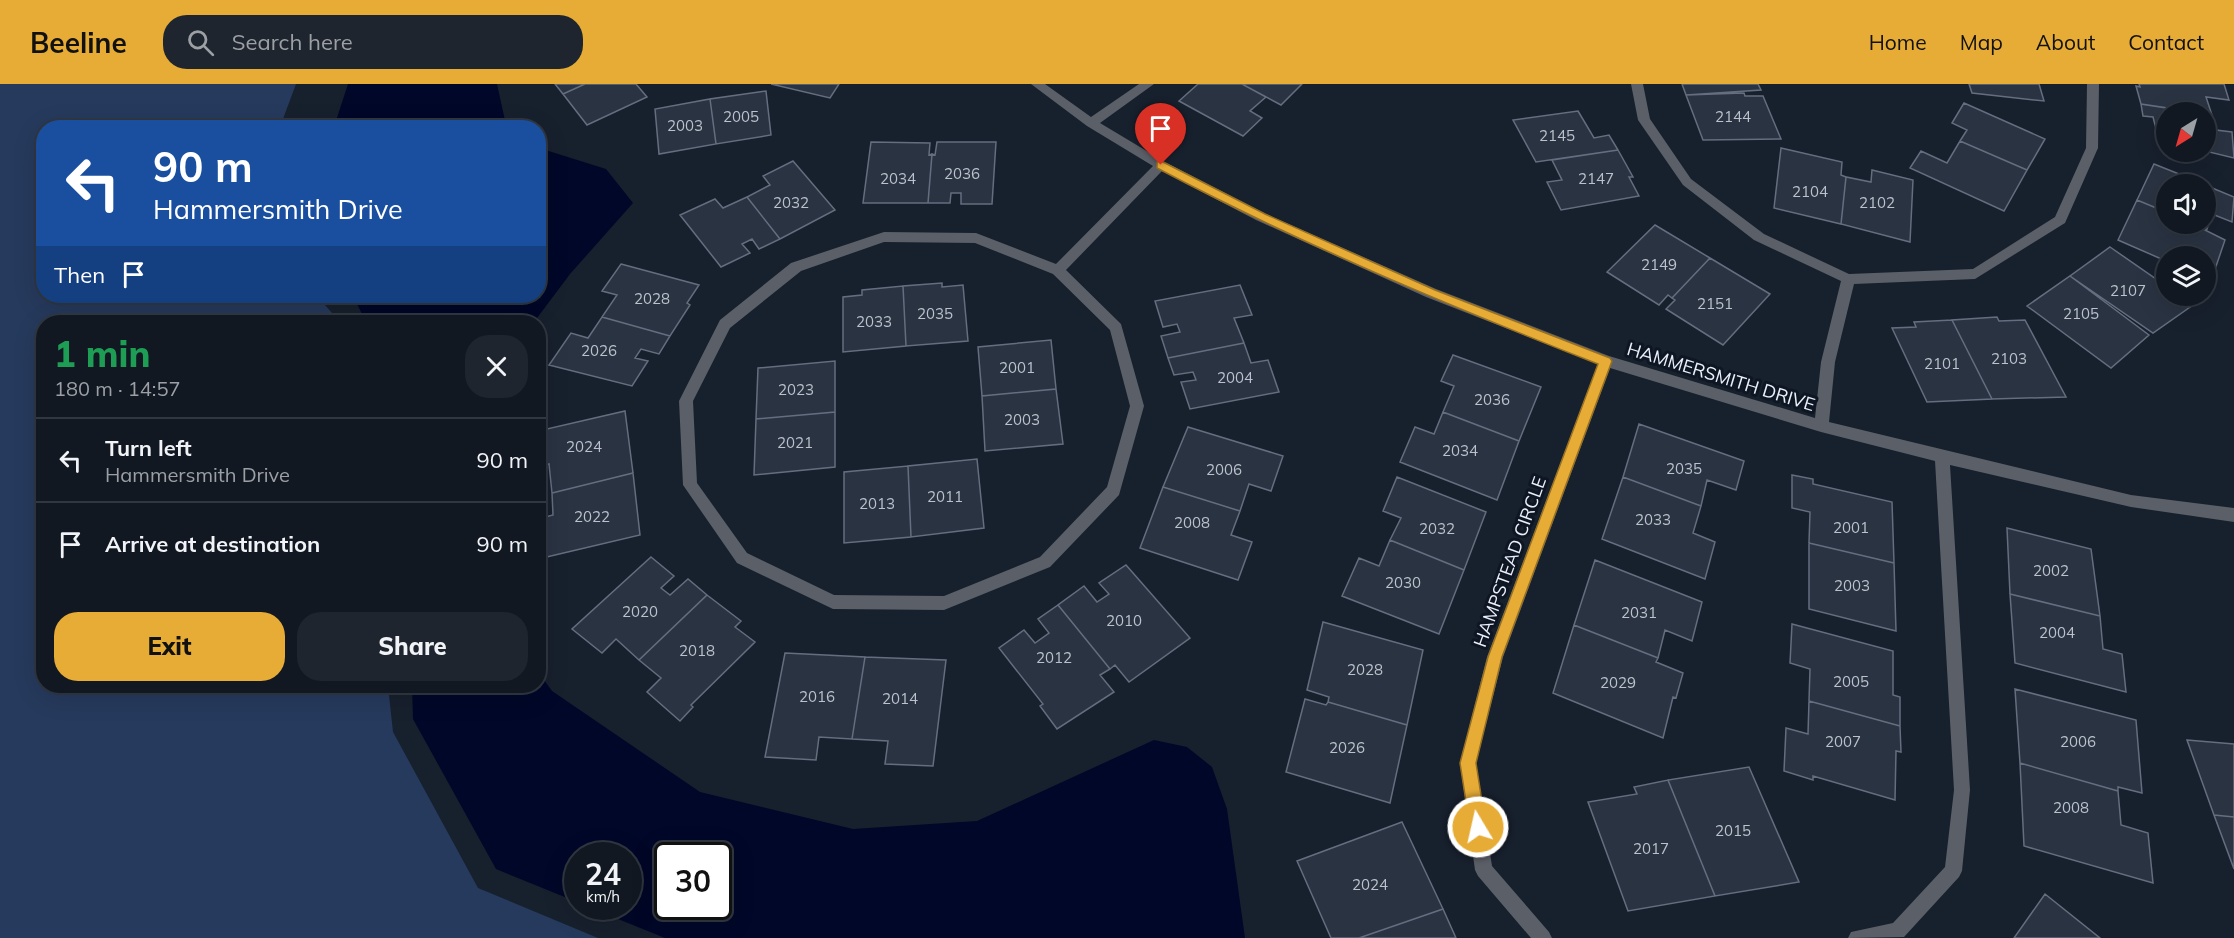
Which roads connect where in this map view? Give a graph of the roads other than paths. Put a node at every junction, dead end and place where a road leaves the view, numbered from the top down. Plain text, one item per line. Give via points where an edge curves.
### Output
1 (1037, 84) edge
2 (1148, 84) edge
3 (1637, 84) edge
4 (2092, 84) edge
5 (1091, 123) junction
6 (1161, 165) junction
7 (1058, 270) junction
8 (1848, 279) junction
9 (1606, 361) junction
10 (1821, 426) junction
11 (1941, 457) junction
12 (2234, 515) edge
13 (1543, 938) edge
14 (1857, 938) edge

1 - 5 street, HAMMERSMITH DRIVE
2 - 5 street
3 - 8 street via 1644,120 1687,182 1759,237
4 - 8 street via 2092,148 2060,220 1975,274
5 - 6 street, HAMMERSMITH DRIVE
6 - 7 street
6 - 9 street, HAMMERSMITH DRIVE via 1261,217 1431,293
7 - 7 street via 976,238 884,237 796,267 725,324 686,401 690,484 742,558 833,602 944,603 1045,562 1114,490 1137,406 1116,328
8 - 10 street via 1828,362
9 - 10 street, HAMMERSMITH DRIVE
9 - 13 street, HAMPSTEAD CIRCLE via 1495,657 1468,763 1484,870
10 - 11 street, HAMMERSMITH DRIVE
11 - 12 street, HAMMERSMITH DRIVE via 2131,501
11 - 14 street via 1962,790 1953,871 1898,931

